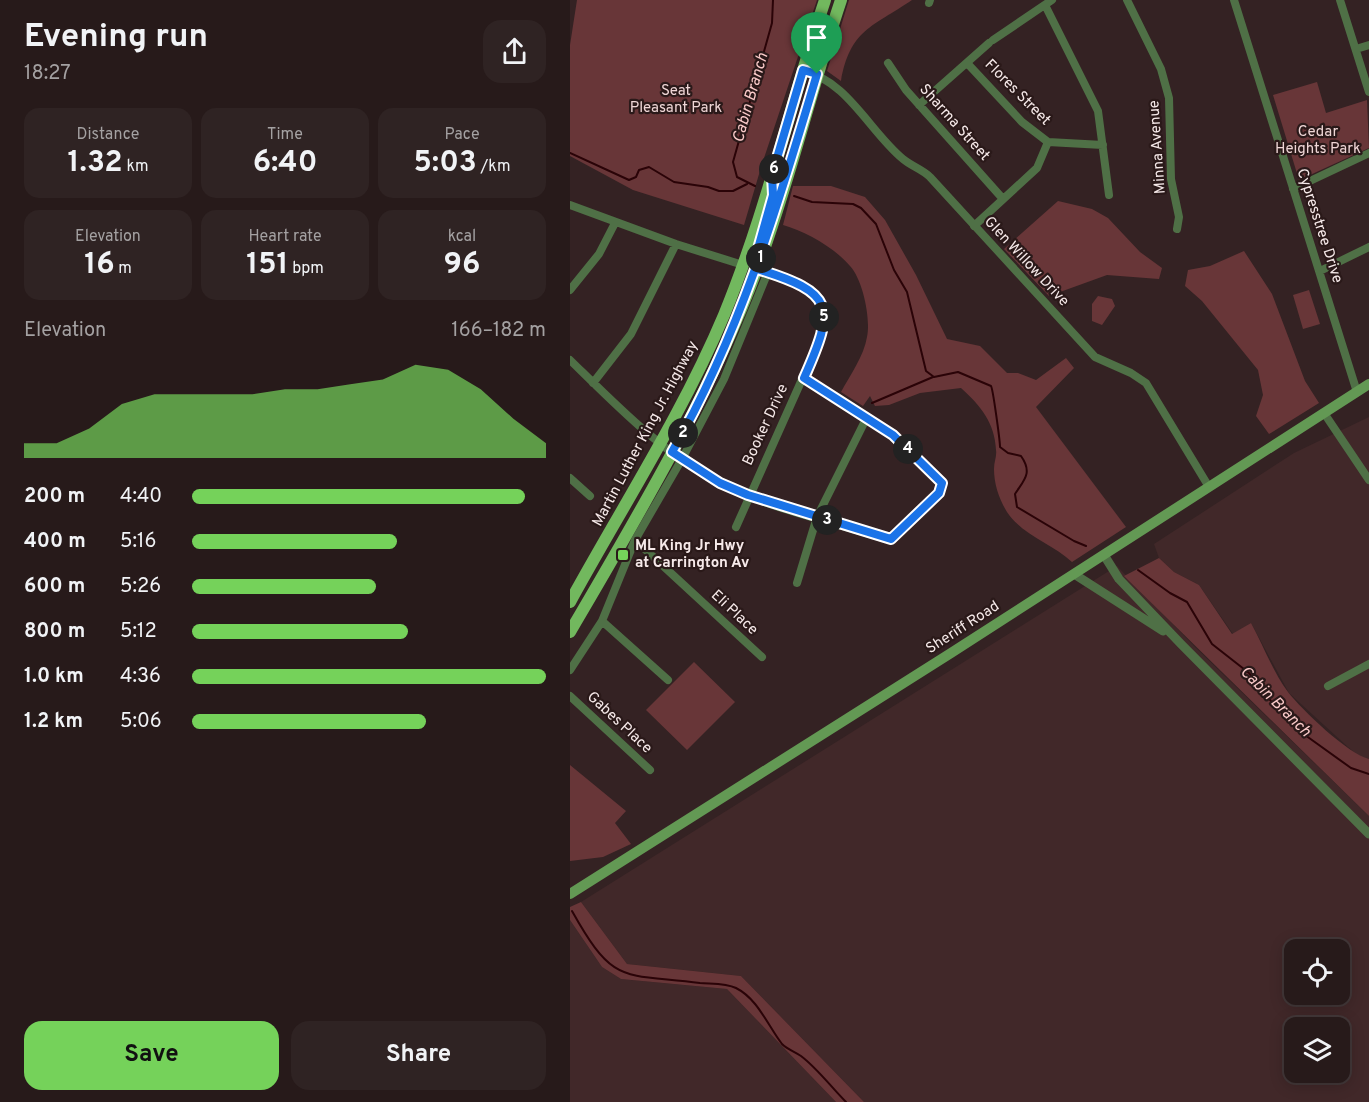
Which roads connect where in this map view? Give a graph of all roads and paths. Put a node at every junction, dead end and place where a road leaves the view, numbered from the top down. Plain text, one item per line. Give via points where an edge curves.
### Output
1 (825, 0) edge
2 (841, 0) edge
3 (1127, 0) edge
4 (1234, 0) edge
5 (1340, 0) edge
6 (1048, 2) edge
7 (1369, 45) edge
8 (1356, 49) junction
9 (888, 63) dead end
10 (968, 63) junction
11 (803, 70) junction
12 (817, 74) junction
13 (1369, 92) edge
14 (919, 105) junction
15 (1048, 142) junction
16 (1103, 145) junction
17 (1369, 153) edge
18 (772, 175) junction
19 (1293, 189) junction
20 (1109, 195) dead end
21 (1003, 199) junction
22 (570, 205) edge
23 (615, 223) junction
24 (974, 226) junction
25 (1177, 229) dead end
26 (676, 244) junction
27 (1369, 247) edge
28 (743, 265) junction
29 (763, 270) junction
30 (1320, 272) junction
31 (570, 290) edge
32 (728, 340) junction
33 (570, 360) edge
34 (804, 378) junction
35 (593, 383) junction
36 (1369, 384) edge
37 (1356, 392) junction
38 (1324, 413) junction
39 (867, 417) junction
40 (660, 443) junction
41 (677, 455) junction
42 (570, 478) edge
43 (1369, 480) edge
44 (1209, 487) junction
45 (748, 495) junction
46 (590, 496) dead end
47 (817, 517) junction
48 (736, 526) dead end
49 (634, 540) junction
50 (1104, 555) junction
51 (1074, 574) junction
52 (797, 583) dead end
53 (572, 595) edge
54 (602, 621) junction
55 (570, 632) edge
56 (1181, 644) junction
57 (762, 657) dead end
58 (1369, 664) edge
59 (570, 670) edge
60 (668, 680) dead end
61 (1328, 686) dead end
62 (570, 696) edge
63 (650, 770) dead end
64 (1369, 834) edge
65 (570, 894) edge

1 - 11 main road, Martin Luther King Jr. Highway
2 - 12 main road, Martin Luther King Jr. Highway
3 - 25 street, Minna Avenue via 1157,60 1169,98
4 - 19 street, Cypresstree Drive
5 - 8 street
6 - 10 street
6 - 16 street via 1097,108
7 - 8 street
8 - 13 street
9 - 14 street, Sharma Street
10 - 14 street
10 - 15 street, Flores Street via 1022,122
11 - 12 street, Glen Willow Drive
11 - 18 main road, Martin Luther King Jr. Highway
12 - 24 street, Glen Willow Drive via 837,88 903,159 930,177
12 - 29 main road, Martin Luther King Jr. Highway
14 - 21 street, Sharma Street
15 - 16 street
15 - 21 street via 1037,168
16 - 20 street
17 - 19 street
18 - 28 main road, Martin Luther King Jr. Highway
18 - 29 main road via 773,195 754,256
19 - 30 street, Cypresstree Drive
21 - 24 street
22 - 23 street
23 - 26 street
23 - 31 street via 599,254
24 - 44 street, Glen Willow Drive via 1092,354 1146,383
26 - 28 street
26 - 35 street via 631,334
27 - 30 street
28 - 32 main road via 750,273 729,326
28 - 40 main road, Martin Luther King Jr. Highway via 707,352
29 - 32 main road, Martin Luther King Jr. Highway
29 - 34 street, Booker Drive via 807,287 821,307 825,320 823,334
29 - 41 street via 724,379
30 - 37 street, Cypresstree Drive
32 - 41 main road, Martin Luther King Jr. Highway
33 - 35 street
34 - 39 street
34 - 45 street, Booker Drive
35 - 40 street
36 - 37 main road, Sheriff Road
37 - 38 main road, Sheriff Road
38 - 43 street
38 - 44 main road, Sheriff Road
39 - 47 street
39 - 47 street via 893,435 942,487 895,537 886,539
40 - 41 street
40 - 53 main road, Martin Luther King Jr. Highway
41 - 45 street via 720,483
41 - 49 street
41 - 55 main road, Martin Luther King Jr. Highway
42 - 46 street
44 - 50 main road, Sheriff Road
45 - 47 street
45 - 48 street, Booker Drive
47 - 52 street
49 - 54 street
49 - 57 street, Eli Place
50 - 51 main road, Sheriff Road
50 - 56 street via 1119,579
51 - 56 street
51 - 65 main road, Sheriff Road
54 - 59 street
54 - 60 street
56 - 64 street
58 - 61 street
62 - 63 street, Gabes Place

